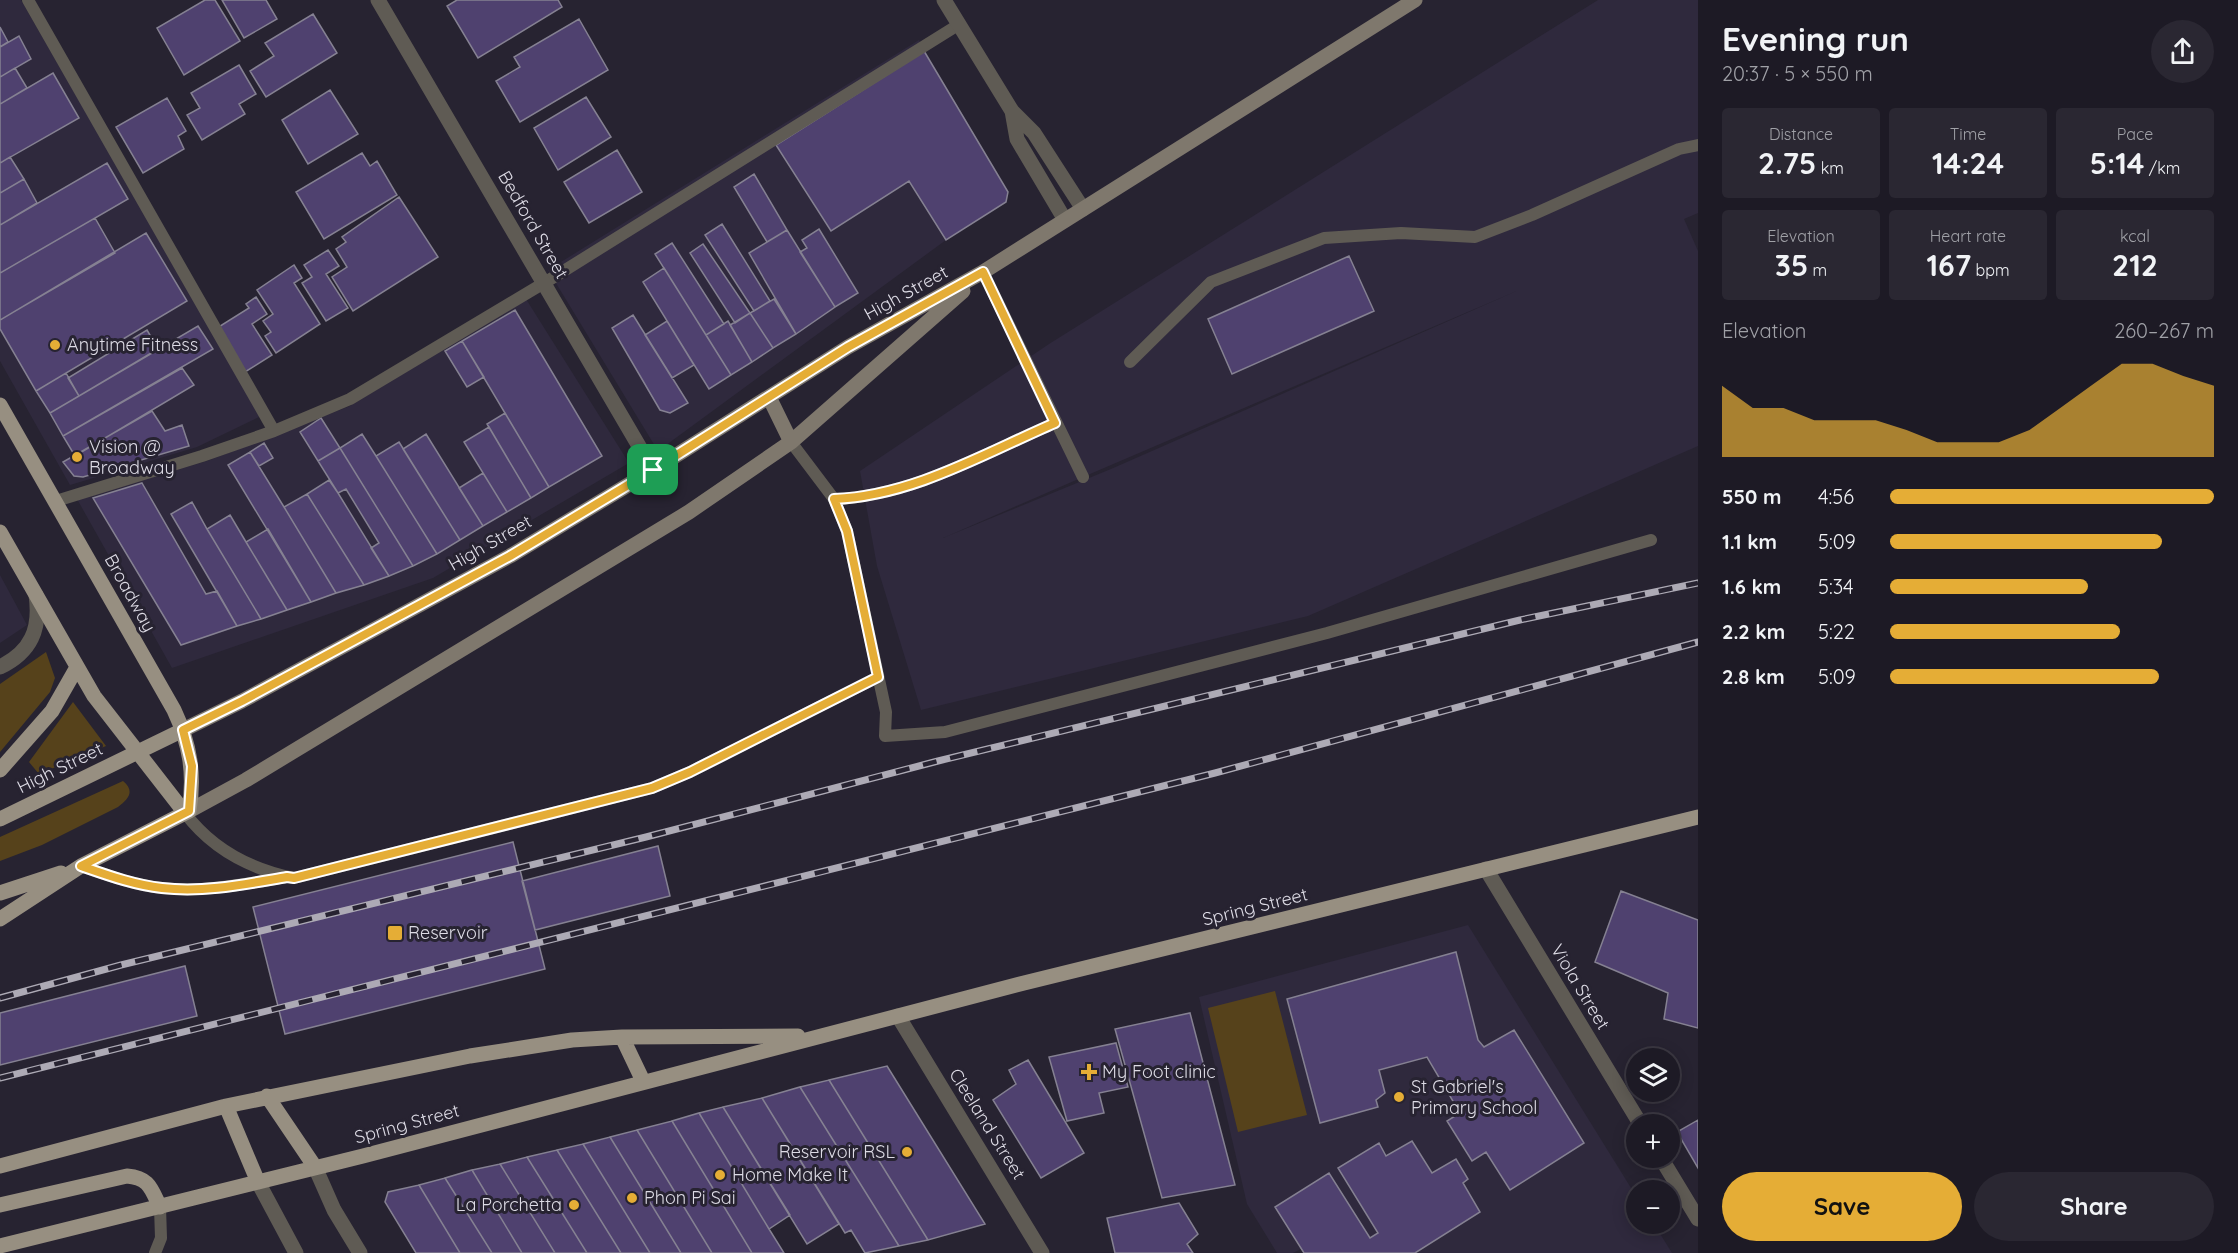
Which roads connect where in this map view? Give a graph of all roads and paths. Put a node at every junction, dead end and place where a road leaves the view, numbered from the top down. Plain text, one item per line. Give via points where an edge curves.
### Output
1 (28, 0) edge
2 (378, 0) edge
3 (944, 0) edge
4 (1415, 0) edge
5 (958, 25) junction
6 (1012, 111) junction
7 (1698, 145) edge
8 (1083, 209) junction
9 (1065, 220) junction
10 (983, 272) junction
11 (544, 283) junction
12 (1130, 362) dead end
13 (769, 397) junction
14 (0, 405) edge
15 (1055, 423) junction
16 (274, 431) junction
17 (791, 442) junction
18 (653, 470) junction
19 (1083, 477) dead end
20 (834, 499) junction
21 (56, 501) junction
22 (0, 532) edge
23 (1651, 540) dead end
24 (36, 595) junction
25 (0, 667) edge
26 (76, 669) junction
27 (878, 677) junction
28 (183, 730) junction
29 (136, 752) junction
30 (0, 770) edge
31 (187, 812) junction
32 (1698, 817) edge
33 (0, 819) edge
34 (81, 866) junction
35 (1486, 869) junction
36 (287, 877) junction
37 (0, 893) edge
38 (0, 919) edge
39 (898, 1016) junction
40 (822, 1035) junction
41 (622, 1037) junction
42 (643, 1081) junction
43 (267, 1096) junction
44 (226, 1106) junction
45 (1634, 1114) edge
46 (0, 1166) edge
47 (315, 1167) junction
48 (1667, 1168) edge
49 (258, 1182) junction
50 (0, 1205) edge
51 (160, 1207) junction
52 (1698, 1219) edge
53 (0, 1246) edge
54 (155, 1253) edge
55 (296, 1253) edge
56 (360, 1253) edge
57 (1042, 1253) edge

1 - 16 lane
2 - 11 street, Bedford Street
3 - 5 street
4 - 8 main road, High Street
5 - 6 street
5 - 11 lane
6 - 8 street via 1034,133
6 - 9 street via 1017,139
7 - 12 lane via 1679,149 1475,237 1401,233 1324,238 1211,282
8 - 9 main road, High Street
9 - 10 main road, High Street
10 - 13 main road, High Street via 848,347
10 - 15 lane
10 - 17 main road, High Street
11 - 16 lane via 350,399
11 - 18 street, Bedford Street
13 - 17 main road
13 - 18 main road, High Street
14 - 21 main road, Broadway
15 - 19 lane
15 - 20 lane via 899,490
16 - 21 lane
17 - 20 lane
17 - 31 main road, High Street via 689,512
18 - 28 main road, High Street via 496,564
20 - 27 lane via 847,531
21 - 28 main road, Broadway
22 - 24 main road
23 - 27 lane via 1328,633 934,734 885,736 886,712
24 - 25 street via 33,639 22,653
24 - 26 main road
26 - 29 main road
26 - 30 main road via 52,711
27 - 36 lane via 652,788
28 - 29 main road, High Street
28 - 31 main road, Broadway via 192,766
29 - 31 main road
29 - 33 main road, High Street
31 - 34 main road, High Street
31 - 36 lane via 216,847
32 - 35 main road, Spring Street
34 - 36 lane via 135,883 179,889 222,888
34 - 37 main road, High Street
34 - 38 main road, High Street
35 - 39 main road, Spring Street
35 - 45 street, Viola Street
39 - 40 main road, Spring Street
39 - 57 street, Cleeland Street
40 - 41 main road, Spring Street
40 - 42 main road, Spring Street
41 - 42 main road
41 - 43 main road, Spring Street via 572,1040 470,1056
42 - 47 main road, Spring Street
43 - 44 main road, Spring Street
43 - 47 main road
44 - 46 main road, Spring Street
44 - 49 main road
47 - 49 main road, Spring Street
47 - 56 street via 334,1210
48 - 52 street
49 - 51 main road, Spring Street
49 - 55 street
50 - 51 main road via 127,1176 147,1182
51 - 53 main road, Spring Street
51 - 54 lane via 161,1238

